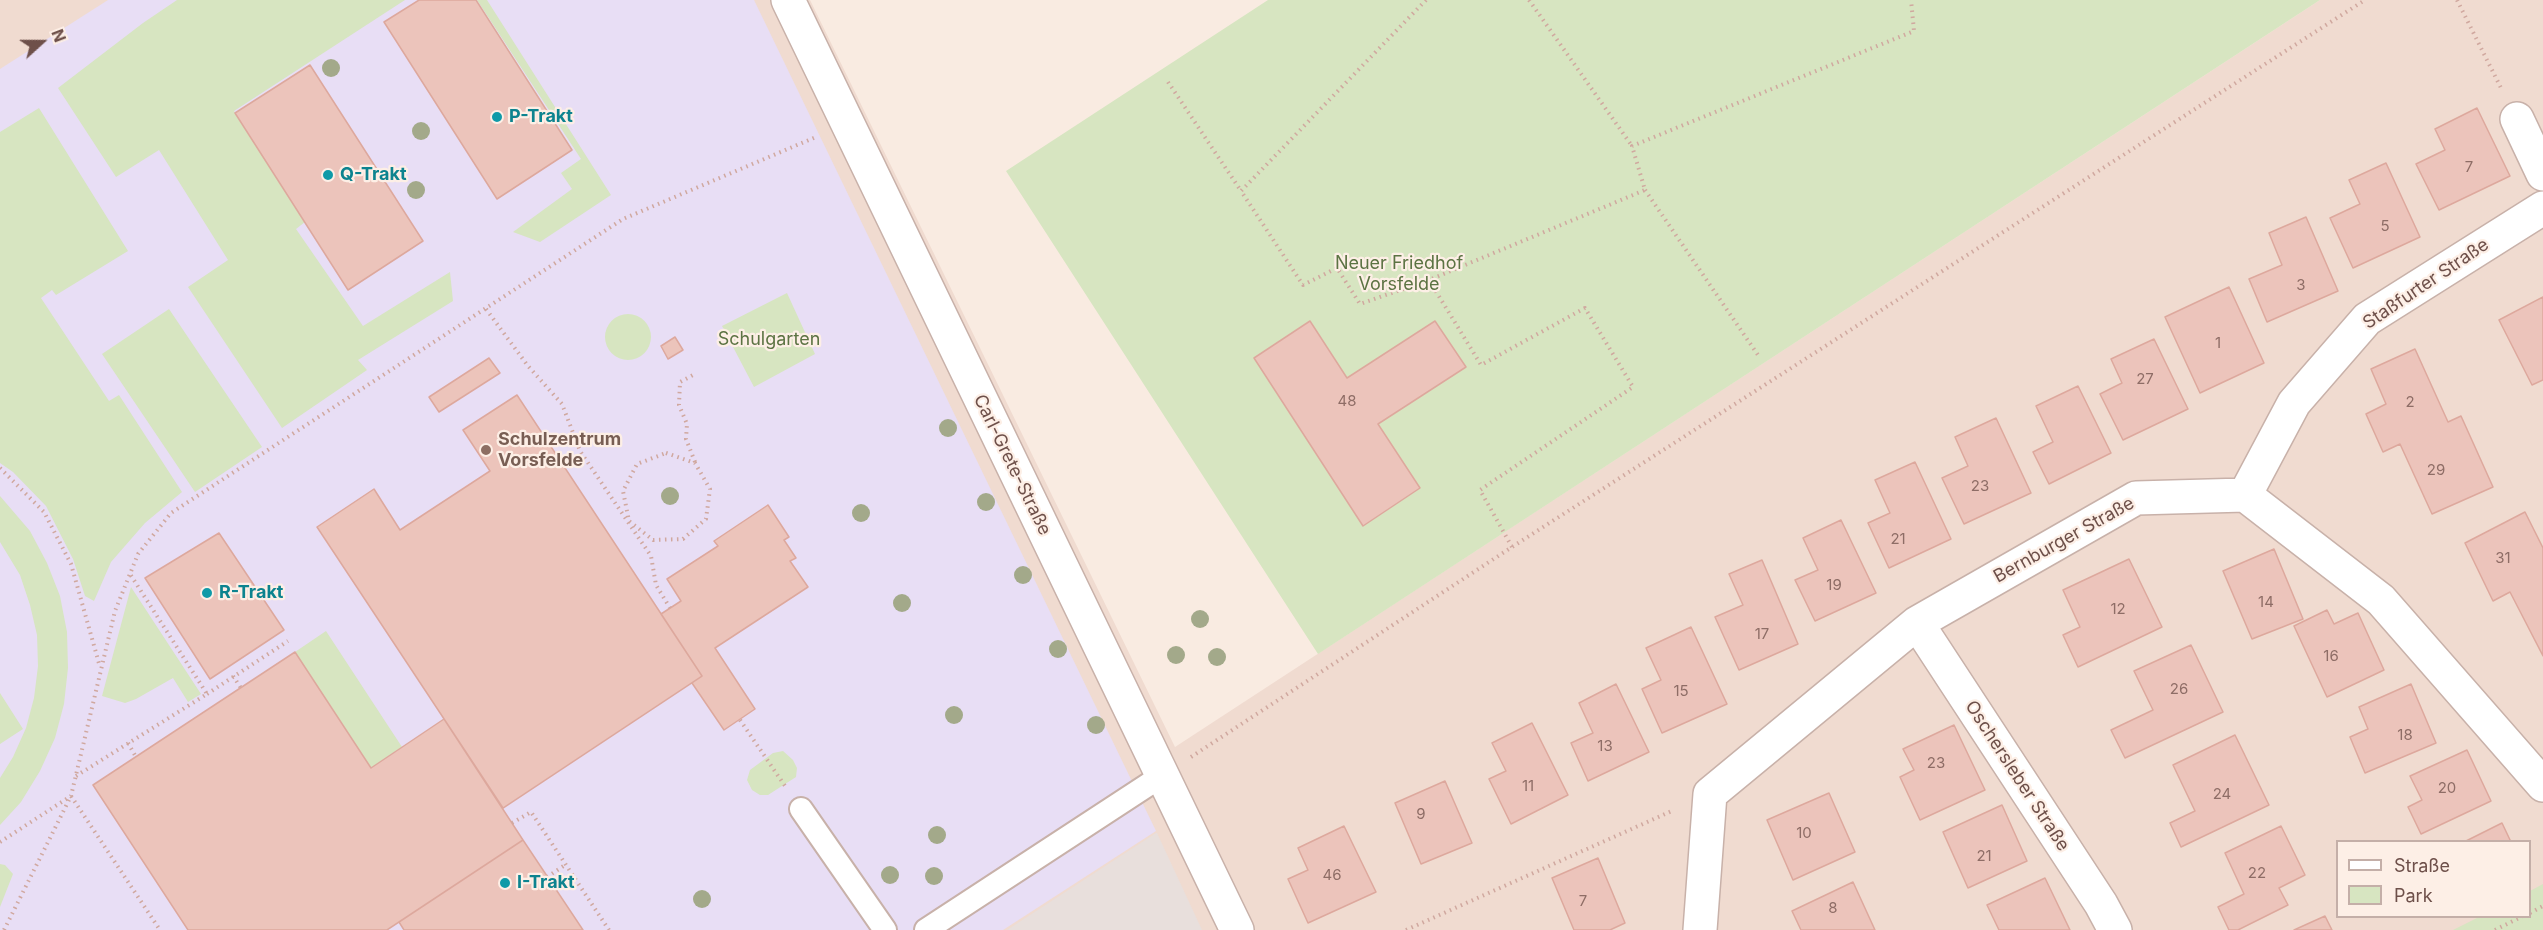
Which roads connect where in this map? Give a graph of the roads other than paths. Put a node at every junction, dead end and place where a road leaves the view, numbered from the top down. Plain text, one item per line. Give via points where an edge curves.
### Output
1 (788, 0) edge
2 (2517, 119) road end
3 (2543, 174) edge
4 (2543, 208) edge
5 (2245, 495) junction
6 (1917, 623) junction
7 (1163, 775) junction
8 (2543, 785) edge
9 (801, 809) road end
10 (885, 930) edge
11 (926, 930) edge
12 (1237, 930) edge
13 (1700, 930) edge
14 (2115, 930) edge

1 - 7 street, Carl-Grete-Straße
2 - 3 street
4 - 5 street, Staßfurter Straße via 2367,319 2294,403
5 - 6 street, Bernburger Straße via 2136,498
5 - 8 street via 2381,600
6 - 13 street, Bernburger Straße via 1710,794
6 - 14 street, Oschersleber Straße
7 - 11 lane
7 - 12 street, Carl-Grete-Straße
9 - 10 lane

